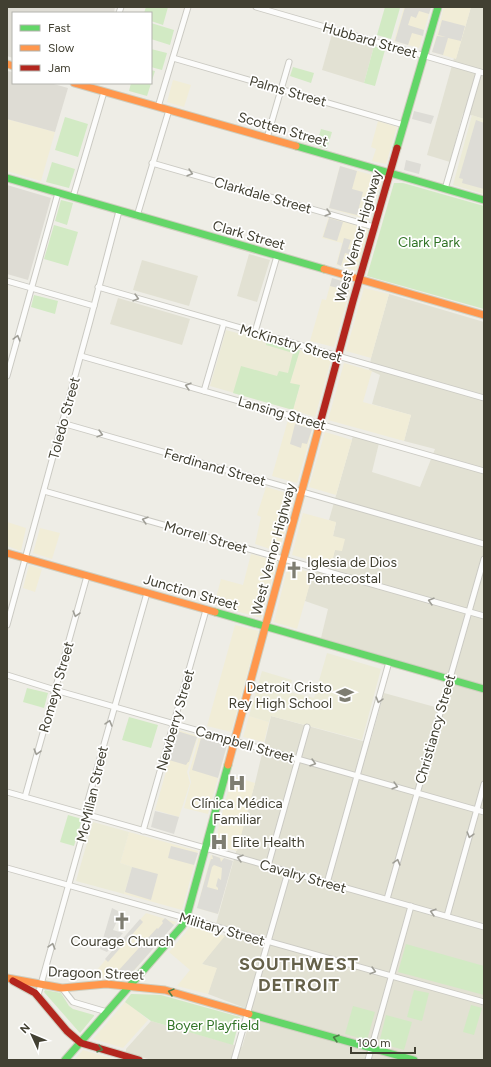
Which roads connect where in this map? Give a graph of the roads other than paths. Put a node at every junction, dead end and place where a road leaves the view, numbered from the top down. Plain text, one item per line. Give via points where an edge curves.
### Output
1 (188, 7) edge
2 (256, 7) edge
3 (438, 7) edge
4 (424, 56) junction
5 (173, 58) junction
6 (289, 62) dead end
7 (481, 73) edge
8 (82, 84) edge
9 (97, 86) edge
10 (281, 89) junction
11 (104, 92) junction
12 (158, 107) junction
13 (169, 110) junction
14 (404, 124) junction
15 (267, 138) junction
16 (152, 163) junction
17 (390, 173) junction
18 (7, 178) edge
19 (445, 189) junction
20 (58, 193) junction
21 (73, 197) junction
22 (484, 200) edge
23 (119, 211) junction
24 (137, 216) junction
25 (374, 227) junction
26 (277, 256) junction
27 (359, 280) junction
28 (7, 281) edge
29 (98, 287) junction
30 (31, 288) junction
31 (94, 306) junction
32 (484, 315) edge
33 (224, 323) junction
34 (255, 332) junction
35 (81, 356) junction
36 (338, 356) junction
37 (7, 376) edge
38 (204, 391) junction
39 (484, 398) edge
40 (62, 423) junction
41 (320, 424) junction
42 (484, 471) edge
43 (44, 491) junction
44 (302, 492) junction
45 (484, 544) edge
46 (7, 553) edge
47 (25, 559) junction
48 (284, 559) junction
49 (484, 559) edge
50 (87, 576) junction
51 (147, 593) junction
52 (206, 610) junction
53 (469, 612) junction
54 (484, 616) edge
55 (7, 625) edge
56 (266, 627) junction
57 (389, 662) junction
58 (7, 674) edge
59 (449, 679) junction
60 (484, 689) edge
61 (55, 690) junction
62 (114, 706) junction
63 (174, 723) junction
64 (306, 727) dead end
65 (235, 741) junction
66 (298, 759) junction
67 (357, 776) junction
68 (484, 784) edge
69 (7, 792) edge
70 (417, 793) junction
71 (25, 797) junction
72 (477, 810) junction
73 (484, 812) edge
74 (86, 815) junction
75 (144, 831) junction
76 (206, 849) junction
77 (268, 866) junction
78 (7, 868) edge
79 (288, 872) junction
80 (327, 883) junction
81 (69, 886) junction
82 (387, 900) junction
83 (411, 906) junction
84 (447, 916) junction
85 (186, 919) junction
86 (484, 927) edge
87 (268, 942) junction
88 (392, 977) junction
89 (7, 978) edge
90 (42, 984) junction
91 (130, 986) junction
92 (62, 988) junction
93 (38, 996) junction
94 (484, 1002) edge
95 (108, 1012) junction
96 (248, 1013) junction
97 (80, 1043) junction
98 (371, 1048) junction
99 (66, 1060) edge
100 (139, 1060) edge
101 (234, 1060) edge
102 (368, 1060) edge
103 (414, 1060) edge

1 - 5 street
2 - 4 street, Hubbard Street
3 - 4 street, West Vernor Highway
4 - 7 street, Hubbard Street
4 - 14 street, West Vernor Highway
5 - 10 street, Palms Street
5 - 12 street
6 - 10 street
7 - 19 street
8 - 9 street, Scotten Street
9 - 11 street, Scotten Street
10 - 14 street, Palms Street
10 - 15 street
11 - 12 street, Scotten Street
11 - 21 street
12 - 13 street, Scotten Street
13 - 15 street, Scotten Street
13 - 16 street
14 - 17 street, West Vernor Highway
15 - 17 street, Scotten Street
16 - 24 street
16 -> 25 street, Clarkdale Street
17 - 19 street, Scotten Street
17 - 25 street, West Vernor Highway
18 - 20 street, Clark Street
19 - 22 street, Scotten Street
20 - 21 street, Clark Street
20 - 30 street
21 - 23 street, Clark Street
23 - 24 street, Clark Street
23 - 29 street, Toledo Street
24 - 26 street, Clark Street
25 - 27 street, West Vernor Highway
26 - 27 street, Clark Street
26 - 34 street
27 - 32 street, Clark Street
27 - 36 street, West Vernor Highway
28 - 30 street
29 - 31 street, Toledo Street
29 -> 33 street, McKinstry Street
30 - 31 street
37 -> 30 street
31 - 35 street, Toledo Street
33 - 34 street, McKinstry Street
33 - 38 street
34 - 36 street, McKinstry Street
38 -> 35 street, Lansing Street
35 - 40 street, Toledo Street
36 - 39 street, McKinstry Street
36 - 41 street, West Vernor Highway
38 - 41 street, Lansing Street
40 - 43 street, Toledo Street
40 -> 44 street, Ferdinand Street
41 - 42 street, Lansing Street
41 - 44 street, West Vernor Highway
43 - 47 street, Toledo Street
48 -> 43 street, Morrell Street
44 - 45 street, Ferdinand Street
44 - 48 street, West Vernor Highway
46 - 47 street, Junction Street
47 - 50 street, Junction Street
47 - 55 street, Toledo Street
53 -> 48 street, Morrell Street
48 - 56 street, West Vernor Highway
49 - 53 street, Christiancy Street
50 - 51 street, Junction Street
50 -> 61 street, Romeyn Street
51 - 52 street, Junction Street
51 - 62 street, McMillan Street
52 - 56 street, Junction Street
52 - 63 street, Newberry Street
53 - 54 street, Morrell Street
53 - 59 street, Christiancy Street
56 - 57 street, Junction Street
56 - 65 street, West Vernor Highway
57 - 59 street, Junction Street
57 -> 67 street
58 - 61 street, Campbell Street
59 - 60 street, Junction Street
59 - 70 street, Christiancy Street
61 - 62 street, Campbell Street
61 -> 71 street, Romeyn Street
62 - 63 street, Campbell Street
74 -> 62 street, McMillan Street via 85,810
63 - 65 street, Campbell Street
63 - 75 street, Newberry Street
64 - 66 street
65 - 66 street, Campbell Street
65 - 76 street, West Vernor Highway
66 -> 67 street, Campbell Street
66 - 77 street
67 -> 70 street, Campbell Street
67 - 80 street
68 - 72 street
69 - 71 street, Cavalry Street
70 - 72 street, Campbell Street
82 -> 70 street, Christiancy Street
71 - 74 street, Cavalry Street
72 - 73 street, Campbell Street
72 -> 84 street
74 - 75 street, Cavalry Street
74 - 81 street, McMillan Street
75 - 76 street, Cavalry Street
77 -> 76 street, Cavalry Street
76 - 85 street, West Vernor Highway
77 - 79 street, Cavalry Street
78 - 81 street, Military Street
79 - 80 street, Cavalry Street
79 - 87 street
80 - 82 street, Cavalry Street
81 - 85 street, Military Street
90 -> 81 street, McMillan Street
82 - 83 street, Cavalry Street
84 -> 83 street, Cavalry Street
83 - 88 street
84 - 86 street, Cavalry Street
85 - 87 street, Military Street
85 - 91 street, West Vernor Highway
87 -> 88 street, Military Street
87 - 96 street
88 - 94 street, Military Street
88 - 98 street
89 - 90 street, Dragoon Street
89 - 93 street
90 - 92 street, Dragoon Street
90 - 93 street, McMillan Street
91 - 92 street, Dragoon Street via 97,984
91 - 95 street, West Vernor Highway
96 -> 91 street, Dragoon Street via 165,990
92 - 95 street via 73,1002
93 - 97 street
95 - 97 street, West Vernor Highway
98 -> 96 street, Dragoon Street
96 - 101 street
97 - 99 street, West Vernor Highway
97 -> 100 street
98 - 102 street
98 - 103 street, Dragoon Street

